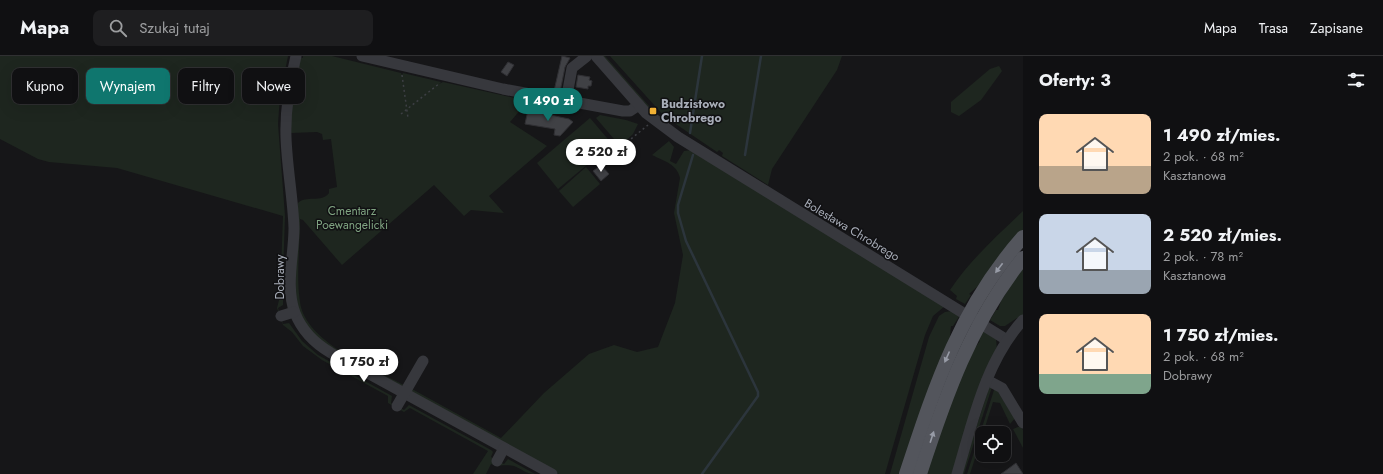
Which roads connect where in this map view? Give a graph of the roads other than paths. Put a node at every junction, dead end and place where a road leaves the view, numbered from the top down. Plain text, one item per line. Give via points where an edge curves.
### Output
1 (296, 56) edge
2 (362, 56) edge
3 (591, 56) edge
4 (566, 101) junction
5 (639, 105) junction
6 (1023, 238) edge
7 (1023, 258) edge
8 (979, 310) junction
9 (294, 312) junction
10 (281, 316) dead end
11 (1023, 320) edge
12 (970, 326) junction
13 (1007, 340) junction
14 (423, 361) dead end
15 (987, 380) junction
16 (405, 393) junction
17 (397, 406) dead end
18 (1023, 423) edge
19 (504, 448) junction
20 (497, 461) dead end
21 (552, 474) edge
22 (906, 474) edge
23 (920, 474) edge
24 (957, 474) edge

1 - 9 street, Dobrawy via 286,119 294,230 291,295
2 - 4 street
3 - 4 street via 572,68
3 - 5 street, Bolesława Chrobrego
4 - 5 street via 623,111 630,111
5 - 13 street, Bolesława Chrobrego via 684,142
6 -> 8 main road via 996,272
7 - 8 main road via 1001,288
8 - 12 main road
9 - 10 street
9 - 16 street, Dobrawy via 308,336 322,348
11 - 13 street
12 -> 22 main road via 938,379
23 -> 12 main road
13 - 15 street
14 - 16 street
15 - 18 street via 1002,388
15 - 24 street
16 - 17 street
16 - 19 street, Dobrawy
19 - 20 street
19 - 21 street, Dobrawy

